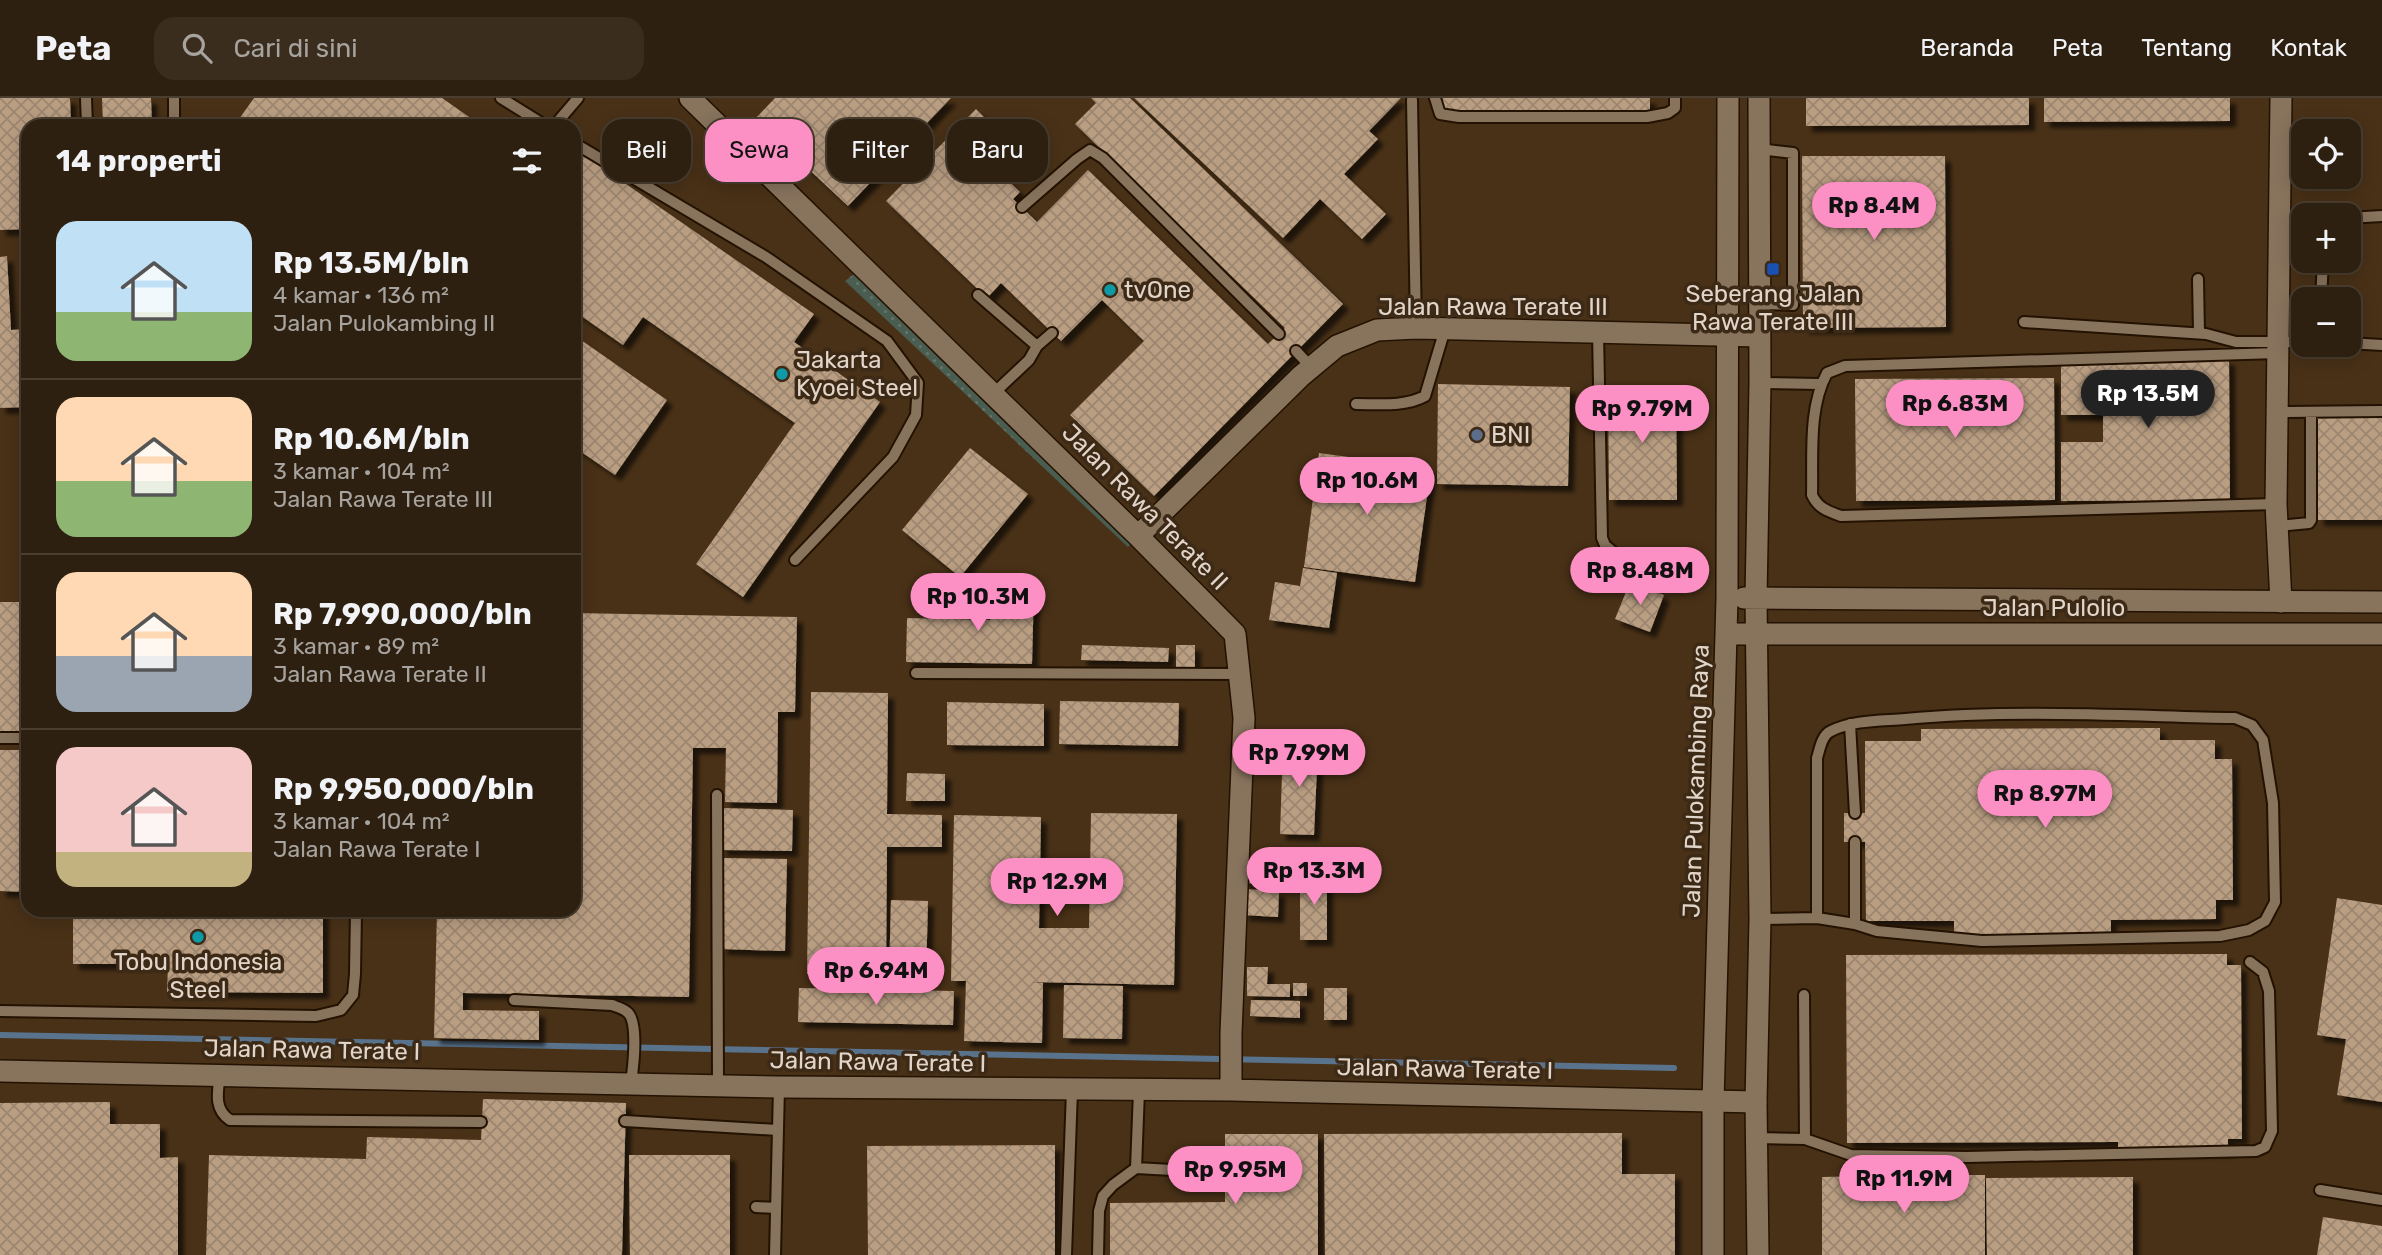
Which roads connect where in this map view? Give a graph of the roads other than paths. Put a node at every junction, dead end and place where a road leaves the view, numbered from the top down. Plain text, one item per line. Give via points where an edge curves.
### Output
1 (86, 98) edge
2 (174, 98) edge
3 (501, 98) edge
4 (578, 98) edge
5 (690, 98) edge
6 (1435, 98) edge
7 (1675, 98) edge
8 (1728, 98) edge
9 (1759, 98) edge
10 (2281, 98) edge
11 (1412, 100) edge
12 (87, 119) edge
13 (174, 119) edge
14 (535, 119) edge
15 (560, 119) edge
16 (581, 147) edge
17 (1759, 149) junction
18 (1022, 207) dead end
19 (2382, 216) edge
20 (2361, 217) edge
21 (2198, 279) dead end
22 (978, 295) dead end
23 (1759, 304) junction
24 (2024, 322) dead end
25 (1416, 328) junction
26 (1445, 329) junction
27 (1598, 332) junction
28 (1052, 333) dead end
29 (2199, 333) junction
30 (1279, 334) dead end
31 (1727, 336) junction
32 (1759, 336) junction
33 (2361, 344) edge
34 (2291, 345) edge
35 (2382, 345) edge
36 (1037, 346) junction
37 (2278, 348) junction
38 (1296, 351) dead end
39 (1312, 368) junction
40 (1760, 383) junction
41 (1821, 384) junction
42 (993, 394) junction
43 (1356, 404) dead end
44 (2382, 411) edge
45 (2278, 412) junction
46 (2311, 412) junction
47 (2276, 504) junction
48 (2277, 526) junction
49 (1138, 536) junction
50 (795, 560) dead end
51 (1626, 563) dead end
52 (1727, 598) junction
53 (1756, 598) junction
54 (2281, 602) junction
55 (2382, 602) edge
56 (1727, 634) junction
57 (1757, 634) junction
58 (2382, 634) edge
59 (916, 673) dead end
60 (1240, 674) junction
61 (1850, 724) junction
62 (0, 738) edge
63 (21, 738) edge
64 (718, 795) dead end
65 (1855, 813) dead end
66 (1855, 842) dead end
67 (356, 917) edge
68 (1817, 918) junction
69 (1760, 919) junction
70 (1855, 924) junction
71 (2250, 962) dead end
72 (1804, 995) dead end
73 (514, 1000) dead end
74 (0, 1011) edge
75 (0, 1071) edge
76 (220, 1074) junction
77 (1231, 1081) junction
78 (631, 1083) junction
79 (718, 1085) junction
80 (779, 1087) junction
81 (1072, 1090) junction
82 (1139, 1091) junction
83 (1713, 1102) junction
84 (1756, 1102) junction
85 (625, 1121) dead end
86 (481, 1122) dead end
87 (777, 1130) junction
88 (1756, 1138) junction
89 (1805, 1139) junction
90 (1136, 1168) junction
91 (1190, 1171) dead end
92 (2320, 1190) dead end
93 (2382, 1200) edge
94 (756, 1207) dead end
95 (776, 1208) junction
96 (775, 1255) edge
97 (1066, 1255) edge
98 (1098, 1255) edge
99 (1713, 1255) edge
100 (1758, 1255) edge

1 - 12 lane
2 - 13 lane
3 - 14 lane
4 - 15 lane
5 - 42 street, Jalan Rawa Terate II
6 - 7 lane via 1440,114 1459,117 1647,117 1668,113 1675,107
8 - 31 street, Jalan Pulokambing Raya
9 - 17 street
10 - 37 street
11 - 25 lane
16 - 50 lane via 766,257 887,341 918,383 916,415 893,457
17 - 23 street
17 - 23 lane via 1793,153 1793,305
18 - 30 lane via 1090,150
19 - 20 lane
21 - 29 lane
22 - 36 lane
23 - 32 street
24 - 29 lane
25 - 26 street, Jalan Rawa Terate III
25 - 39 street, Jalan Rawa Terate III via 1377,330 1354,337
26 - 27 street, Jalan Rawa Terate III
26 - 43 lane via 1425,396 1402,403
27 - 31 street, Jalan Rawa Terate III
27 - 51 lane via 1602,538
28 - 36 lane
29 - 37 lane
31 - 32 street, Jalan Rawa Terate III
31 - 52 street, Jalan Pulokambing Raya
32 - 40 street
33 - 35 lane
34 - 37 lane
36 - 42 lane via 1029,360
37 - 41 lane via 1845,366 1827,373
37 - 45 street
38 - 39 lane
39 - 49 street, Jalan Rawa Terate III
40 - 41 lane
40 - 53 street
41 - 47 lane via 1812,495 1825,511 1841,516
42 - 49 street, Jalan Rawa Terate II
44 - 46 lane
45 - 46 lane
45 - 47 street
46 - 48 lane via 2311,520
47 - 48 street
48 - 54 street
49 - 60 street, Jalan Rawa Terate II via 1235,635
52 - 53 street, Jalan Pulolio
52 - 56 street, Jalan Pulokambing Raya
53 - 54 street, Jalan Pulolio
53 - 57 street
54 - 55 street, Jalan Pulolio
56 - 57 street, Jalan Pulolio
56 - 83 street, Jalan Pulokambing Raya
57 - 58 street, Jalan Pulolio
57 - 69 street
59 - 60 lane
60 - 77 street, Jalan Rawa Terate II via 1244,718
61 - 65 lane
61 - 68 lane via 1828,732 1817,758
61 - 70 lane via 2011,714 2235,718 2252,725 2263,740 2273,803 2275,902 2265,921 2249,930 2220,936 2009,941 1877,931
62 - 63 lane
64 - 79 lane
66 - 70 lane
67 - 74 lane via 353,995 341,1010 316,1016
68 - 69 lane
68 - 70 lane
69 - 84 street
71 - 89 lane via 2263,972 2269,991 2271,1033 2272,1131 2265,1147 2256,1151 1851,1156
72 - 89 lane
73 - 78 lane via 612,1005 627,1011 633,1032
75 - 76 street, Jalan Rawa Terate I
76 - 78 street, Jalan Rawa Terate I
76 - 86 lane via 217,1103 230,1120
77 - 82 street, Jalan Rawa Terate I
77 - 83 street, Jalan Rawa Terate I
78 - 79 street, Jalan Rawa Terate I
79 - 80 street, Jalan Rawa Terate I
80 - 81 street, Jalan Rawa Terate I
80 - 87 lane
81 - 82 street, Jalan Rawa Terate I
81 - 97 lane
82 - 90 lane
83 - 84 street, Jalan Rawa Terate I
83 - 99 street, Jalan Pulokambing Raya
84 - 88 street
85 - 87 lane
87 - 95 lane
88 - 89 lane
88 - 100 street
90 - 91 lane
90 - 98 lane via 1104,1196
92 - 93 lane
94 - 95 lane
95 - 96 lane

